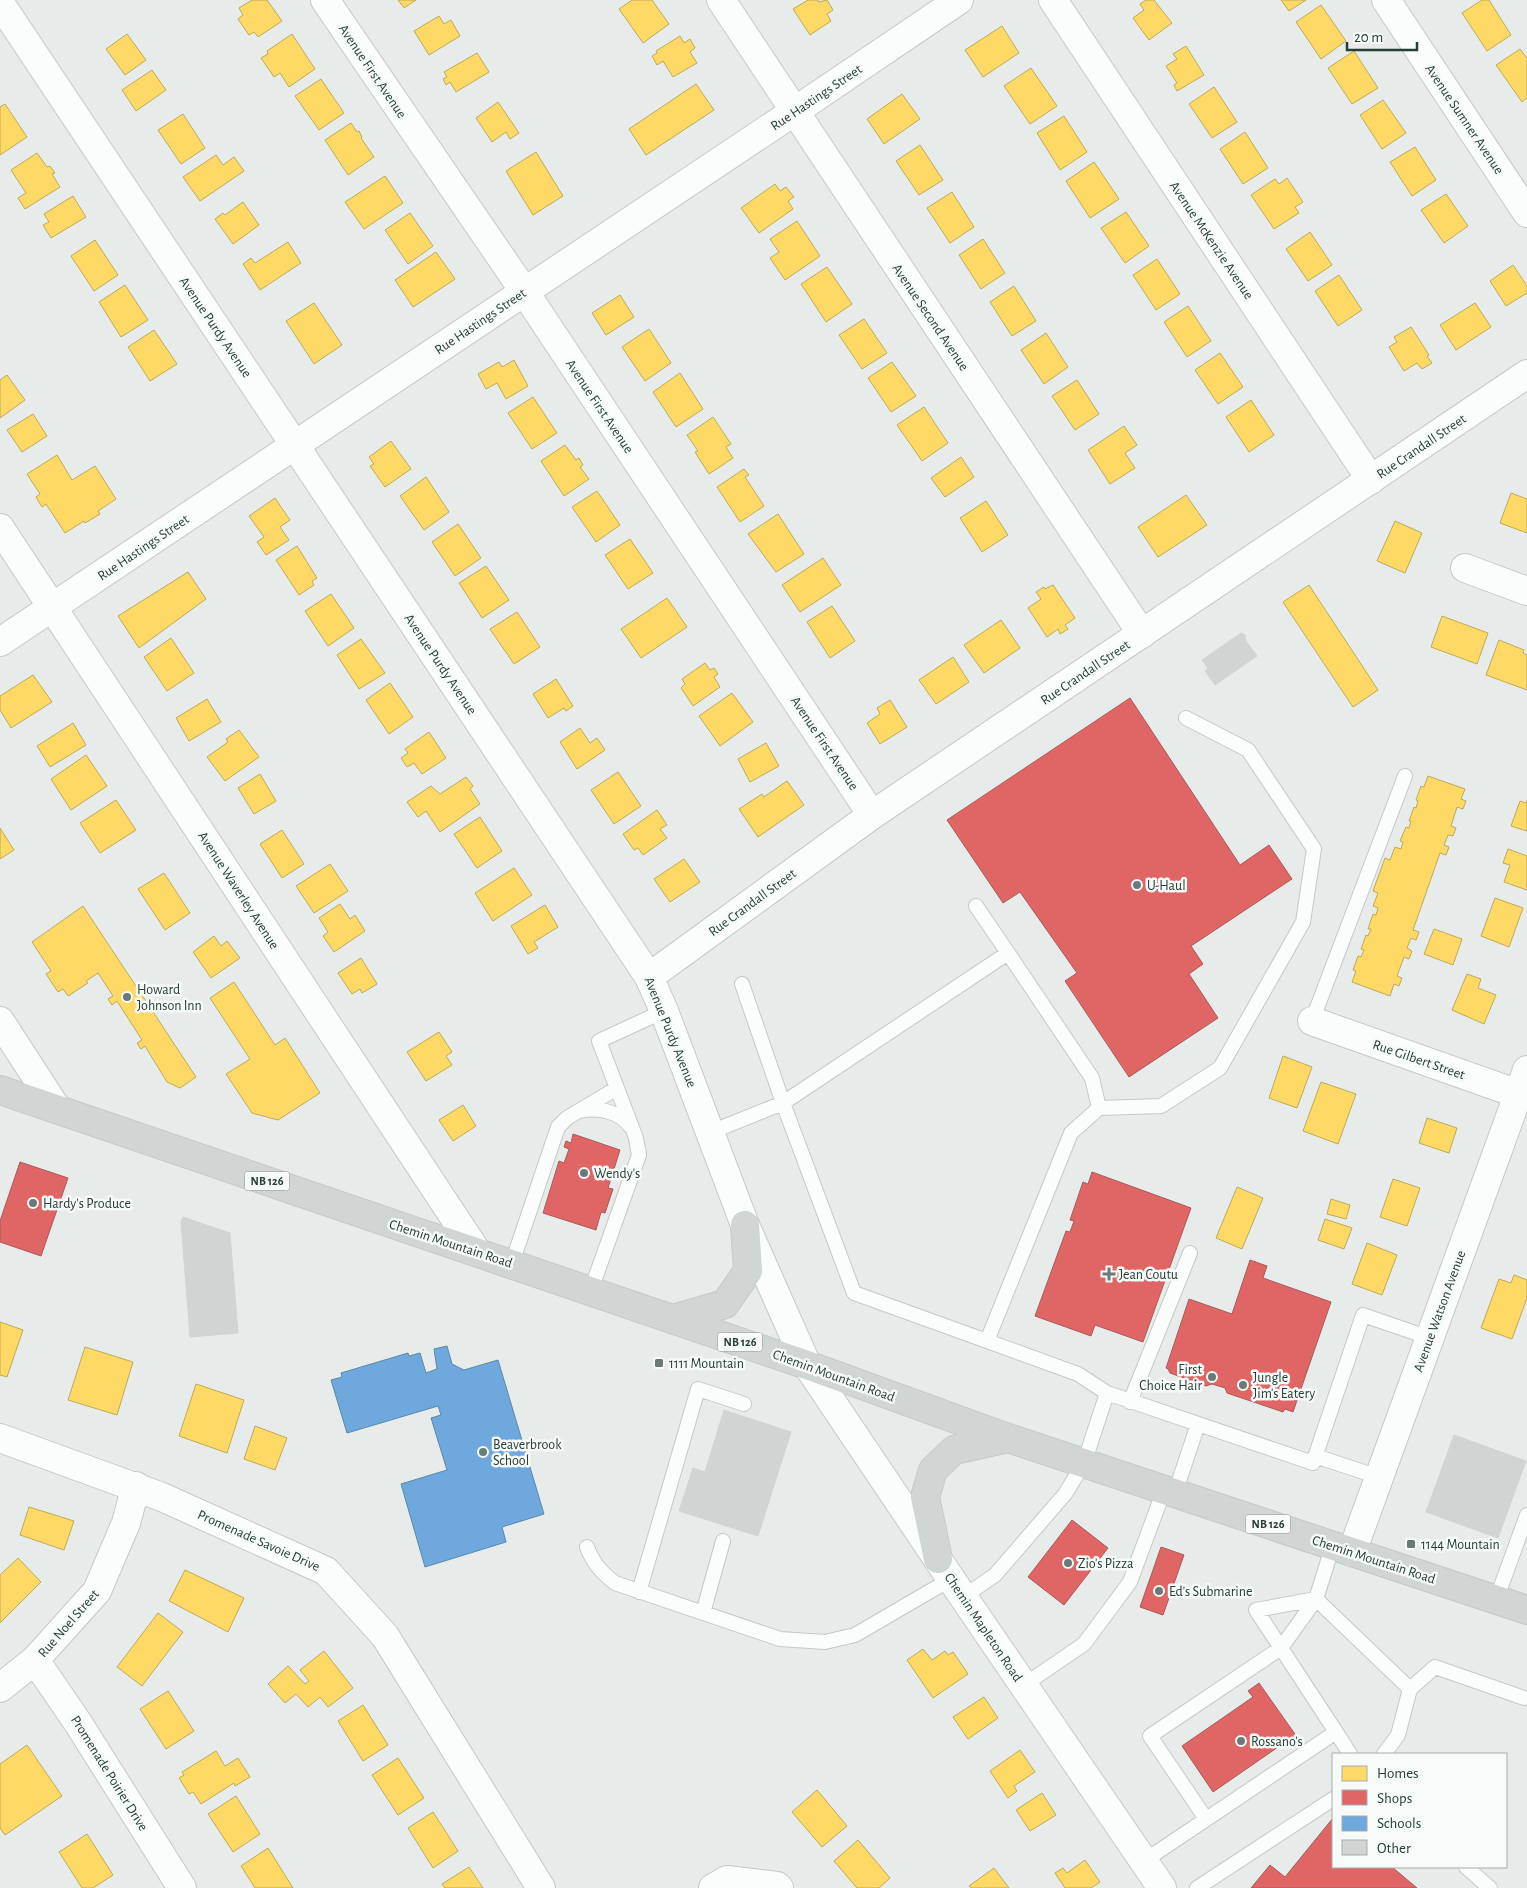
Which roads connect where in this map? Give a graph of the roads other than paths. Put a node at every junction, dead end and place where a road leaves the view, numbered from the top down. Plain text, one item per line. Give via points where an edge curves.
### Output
1 (325, 0) edge
2 (721, 0) edge
3 (959, 0) edge
4 (1053, 0) edge
5 (1386, 0) edge
6 (0, 3) edge
7 (795, 111) junction
8 (1527, 213) edge
9 (524, 292) junction
10 (1527, 374) edge
11 (295, 446) junction
12 (1371, 480) junction
13 (0, 528) edge
14 (1465, 568) dead end
15 (1527, 591) edge
16 (52, 607) junction
17 (1142, 634) junction
18 (0, 642) edge
19 (1186, 718) dead end
20 (1405, 776) dead end
21 (872, 815) junction
22 (976, 906) dead end
23 (1008, 953) junction
24 (649, 977) junction
25 (742, 984) dead end
26 (664, 1011) junction
27 (0, 1021) edge
28 (1312, 1022) joint
29 (1524, 1087) edge
30 (617, 1088) junction
31 (0, 1090) edge
32 (783, 1103) junction
33 (1099, 1108) junction
34 (58, 1109) junction
35 (579, 1111) junction
36 (632, 1128) junction
37 (711, 1132) junction
38 (745, 1225) junction
39 (477, 1252) junction
40 (1190, 1253) dead end
41 (512, 1263) junction
42 (591, 1290) junction
43 (673, 1319) junction
44 (1430, 1338) junction
45 (987, 1341) junction
46 (807, 1365) junction
47 (1107, 1394) junction
48 (1130, 1402) junction
49 (744, 1404) dead end
50 (1198, 1424) junction
51 (0, 1438) edge
52 (1008, 1438) junction
53 (1316, 1456) junction
54 (1084, 1463) junction
55 (1379, 1477) junction
56 (136, 1486) junction
57 (1169, 1491) junction
58 (1527, 1515) edge
59 (723, 1541) dead end
60 (587, 1547) dead end
61 (1342, 1549) junction
62 (951, 1578) junction
63 (639, 1592) junction
64 (1316, 1599) junction
65 (1496, 1600) junction
66 (1527, 1610) edge
67 (702, 1613) junction
68 (1281, 1648) junction
69 (35, 1660) junction
70 (1024, 1685) junction
71 (0, 1688) edge
72 (1410, 1688) junction
73 (1524, 1698) dead end
74 (1336, 1732) junction
75 (1349, 1753) edge
76 (1385, 1753) edge
77 (1332, 1800) edge
78 (1206, 1819) junction
79 (1144, 1861) junction
80 (1467, 1868) edge
81 (182, 1888) edge
82 (541, 1888) edge
83 (713, 1888) edge
84 (778, 1888) edge
85 (1162, 1888) edge
86 (1197, 1888) edge
87 (1490, 1888) edge

1 - 9 street, Avenue First Avenue
2 - 7 street, Avenue Second Avenue
3 - 7 street, Rue Hastings Street
4 - 12 street, Avenue McKenzie Avenue
5 - 8 street, Avenue Sumner Avenue
6 - 11 street, Avenue Purdy Avenue
7 - 9 street, Rue Hastings Street
7 - 17 street, Avenue Second Avenue
9 - 11 street, Rue Hastings Street
9 - 21 street, Avenue First Avenue
10 - 12 street, Rue Crandall Street
11 - 16 street, Rue Hastings Street
11 - 24 street, Avenue Purdy Avenue
12 - 17 street, Rue Crandall Street
13 - 16 street, Avenue Waverley Avenue
14 - 15 street
16 - 18 street, Rue Hastings Street
16 - 39 street, Avenue Waverley Avenue
17 - 21 street, Rue Crandall Street
19 - 33 lane via 1248,750 1314,849 1303,922 1220,1068 1161,1106
20 - 28 lane
21 - 24 street, Rue Crandall Street
22 - 23 lane
23 - 32 lane
23 - 33 lane via 1092,1078
24 - 26 street, Avenue Purdy Avenue
25 - 32 lane
26 - 30 lane via 599,1041
26 - 37 street, Avenue Purdy Avenue
27 - 34 street
28 - 29 street, Rue Gilbert Street
29 - 44 street, Avenue Watson Avenue
30 - 35 lane
30 - 36 lane
31 - 34 main road, Chemin Mountain Road / NB 126
32 - 37 lane
32 - 45 lane via 854,1293
33 - 45 lane via 1070,1132
34 - 39 main road, Chemin Mountain Road / NB 126
35 - 36 lane via 590,1108 616,1114
35 - 41 lane via 558,1128
36 - 42 lane via 639,1155
37 - 38 street, Avenue Purdy Avenue
38 - 43 main road via 748,1272 725,1304
38 - 46 street, Avenue Purdy Avenue
39 - 41 main road, Chemin Mountain Road / NB 126
40 - 48 lane
41 - 42 main road, Chemin Mountain Road / NB 126
42 - 43 main road, Chemin Mountain Road / NB 126
43 - 46 main road, Chemin Mountain Road / NB 126
44 - 53 lane via 1363,1315
44 - 55 street, Avenue Watson Avenue
45 - 47 lane via 1078,1374
46 - 52 main road, Chemin Mountain Road / NB 126
46 - 62 street, Chemin Mapleton Road
47 - 48 lane
47 - 54 lane
48 - 50 lane
49 - 63 lane via 698,1389
50 - 53 lane via 1313,1462
50 - 57 lane
51 - 56 street, Promenade Savoie Drive
52 - 54 main road, Chemin Mountain Road / NB 126
52 - 62 main road via 954,1450 933,1470 925,1498
53 - 55 lane
54 - 57 main road, Chemin Mountain Road / NB 126
54 - 62 lane via 1065,1494 995,1575
55 - 61 street, Avenue Watson Avenue
56 - 69 street, Rue Noel Street via 126,1523 97,1591
56 - 82 street, Promenade Savoie Drive via 326,1571 385,1636
57 - 61 main road, Chemin Mountain Road / NB 126
57 - 70 lane via 1130,1582 1084,1644
58 - 65 lane
59 - 67 lane
60 - 63 lane via 601,1572 615,1583
61 - 64 lane
61 - 65 main road, Chemin Mountain Road / NB 126
62 - 67 lane via 855,1635 825,1642 780,1639
62 - 70 street, Chemin Mapleton Road
63 - 67 lane
64 - 68 lane
64 - 68 lane via 1256,1610
64 - 72 lane
65 - 66 main road, Chemin Mountain Road / NB 126
68 - 74 lane
68 - 78 lane via 1150,1736
69 - 71 street, Rue Noel Street
69 - 81 street, Promenade Poirier Drive
70 - 79 street, Chemin Mapleton Road
72 - 73 lane via 1436,1667
72 - 76 lane via 1398,1735
74 - 75 lane
74 - 78 lane
77 - 86 lane
78 - 79 lane
79 - 85 street, Chemin Mapleton Road
80 - 87 lane
83 - 84 street via 727,1880

